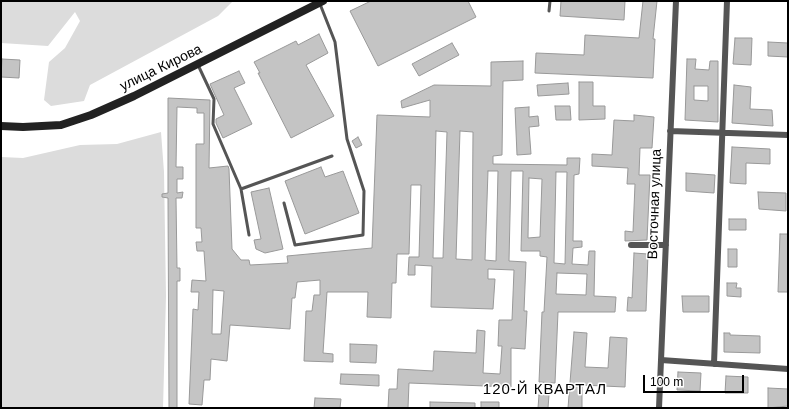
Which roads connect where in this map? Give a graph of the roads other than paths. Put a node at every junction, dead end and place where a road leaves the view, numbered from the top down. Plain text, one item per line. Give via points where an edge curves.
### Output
1 (550, 1) edge
2 (676, 1) edge
3 (726, 1) edge
4 (321, 2) edge
5 (549, 10) dead end
6 (197, 64) junction
7 (1, 126) edge
8 (670, 131) junction
9 (723, 132) junction
10 (788, 135) edge
11 (332, 156) dead end
12 (241, 189) junction
13 (284, 203) dead end
14 (249, 235) dead end
15 (631, 245) dead end
16 (666, 245) junction
17 (661, 360) junction
18 (714, 364) junction
19 (788, 369) edge
20 (659, 408) edge

1 - 5 lane
2 - 8 street, Восточная улица
3 - 9 street
4 - 6 street, улица Кирова
4 - 13 lane via 335,42 347,139 364,191 363,235 295,245
6 - 7 street, улица Кирова via 91,115 61,125
6 - 12 lane via 214,99 213,124
8 - 9 street
8 - 16 street, Восточная улица
9 - 10 street
9 - 18 street
11 - 12 lane
12 - 14 lane
15 - 16 street
16 - 17 street, Восточная улица
17 - 18 street
17 - 20 street, Восточная улица
18 - 19 street

